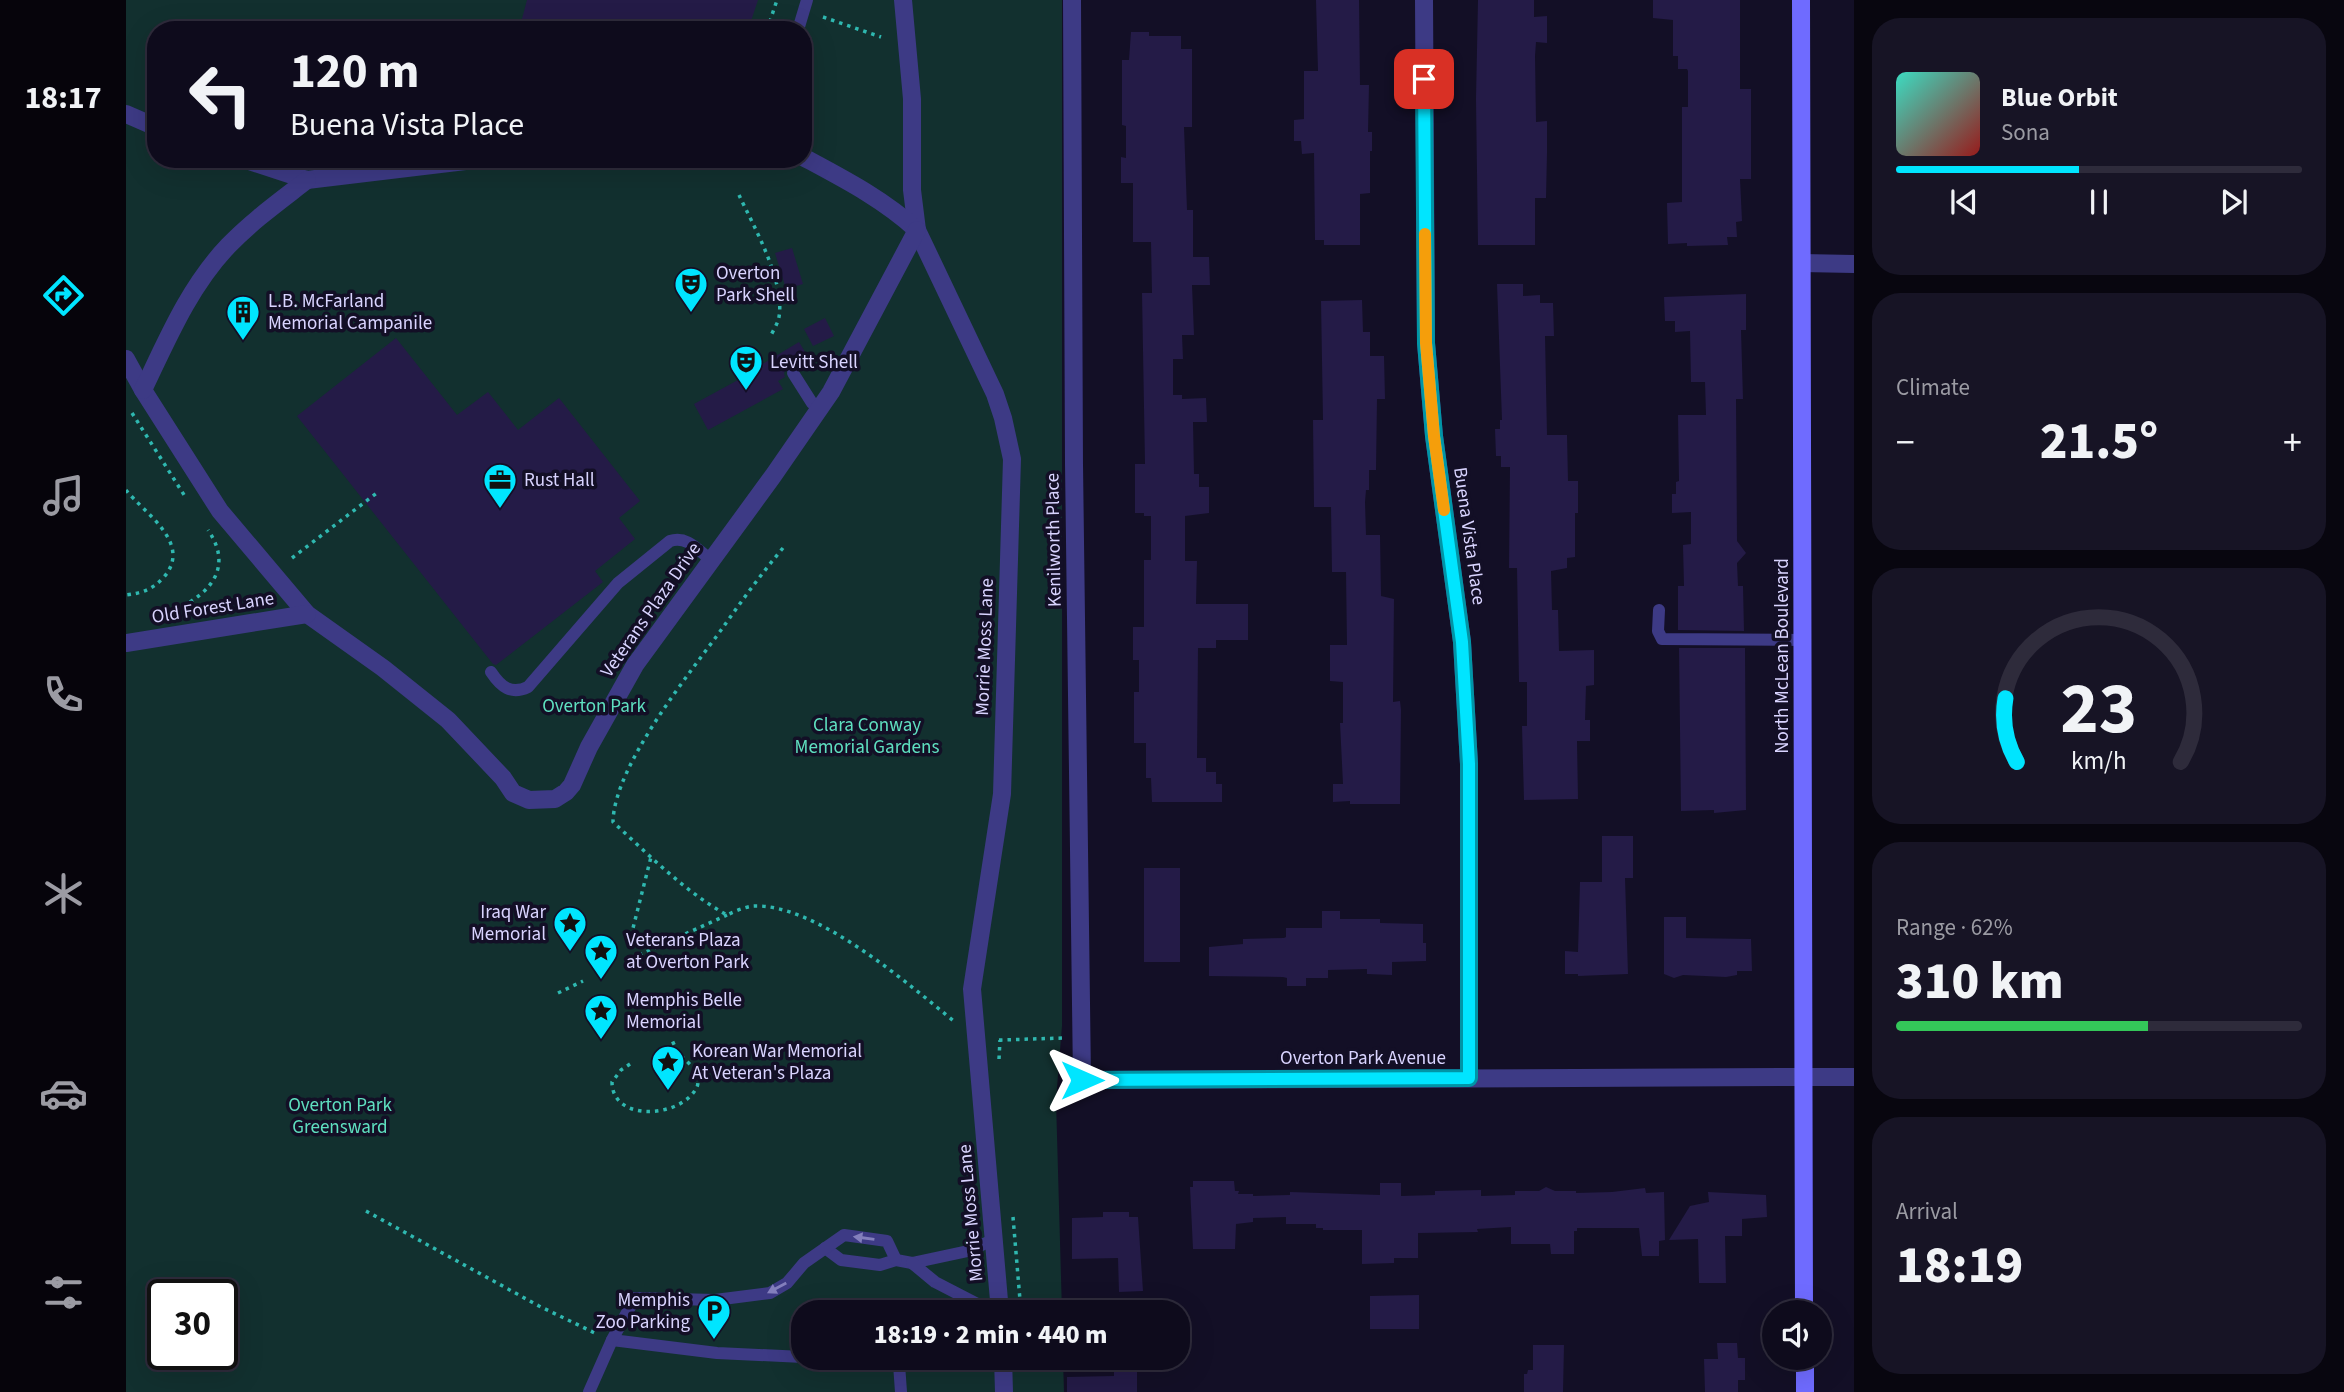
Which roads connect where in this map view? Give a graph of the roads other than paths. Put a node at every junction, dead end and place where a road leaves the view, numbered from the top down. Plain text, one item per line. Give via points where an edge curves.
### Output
1 (807, 0) edge
2 (903, 0) edge
3 (1072, 0) edge
4 (1424, 0) edge
5 (1801, 0) edge
6 (801, 21) edge
7 (126, 114) edge
8 (147, 123) edge
9 (812, 162) edge
10 (270, 168) edge
11 (407, 168) edge
12 (307, 180) junction
13 (917, 230) junction
14 (1802, 263) junction
15 (1854, 264) edge
16 (126, 359) edge
17 (793, 373) dead end
18 (143, 390) junction
19 (819, 409) junction
20 (712, 561) junction
21 (1659, 610) dead end
22 (307, 614) junction
23 (1802, 640) junction
24 (126, 643) edge
25 (491, 672) dead end
26 (1804, 1077) junction
27 (1854, 1077) edge
28 (1469, 1078) junction
29 (1082, 1080) joint
30 (995, 1239) junction
31 (825, 1248) junction
32 (896, 1260) junction
33 (912, 1262) junction
34 (970, 1300) edge
35 (999, 1300) edge
36 (1804, 1300) edge
37 (612, 1340) junction
38 (791, 1356) edge
39 (899, 1370) edge
40 (1003, 1370) edge
41 (1805, 1370) edge
42 (589, 1392) edge
43 (901, 1392) edge
44 (1004, 1392) edge
45 (1805, 1392) edge

1 - 6 lane
2 - 13 street, Morrie Moss Lane
3 - 29 street, Kenilworth Place
4 - 28 street, Buena Vista Place via 1426,343 1462,642 1469,764
5 - 14 main road, North McLean Boulevard
7 - 8 street
9 - 13 street via 874,196
10 - 12 street
11 - 12 street
12 - 18 street via 227,247 178,316
13 - 19 street, Veterans Plaza Drive
13 - 30 street, Morrie Moss Lane via 991,383 1012,460 1002,794 972,989
14 - 15 street
14 - 23 main road, North McLean Boulevard
16 - 18 street, Veterans Plaza Drive
17 - 19 lane
18 - 22 street, Veterans Plaza Drive via 220,511
19 - 20 street, Veterans Plaza Drive
20 - 22 street, Veterans Plaza Drive via 635,665 572,785 555,799 540,801 513,793 448,720
20 - 25 lane via 688,542 670,541 618,583 528,687 509,690
21 - 23 lane via 1662,639
22 - 24 street, Old Forest Lane
23 - 26 main road, North McLean Boulevard
26 - 27 street, Overton Park Avenue
26 - 28 street, Overton Park Avenue
26 - 36 main road, North McLean Boulevard
28 - 29 street, Overton Park Avenue
30 - 33 lane via 968,1251
30 - 35 street, Morrie Moss Lane
31 - 32 lane via 841,1260 880,1265
32 -> 31 lane via 887,1241 844,1235
31 -> 37 lane via 769,1293 715,1300 635,1298
32 - 33 lane
33 - 34 lane via 935,1282
37 - 38 lane
37 - 42 lane
39 - 43 lane
40 - 44 street
41 - 45 main road

